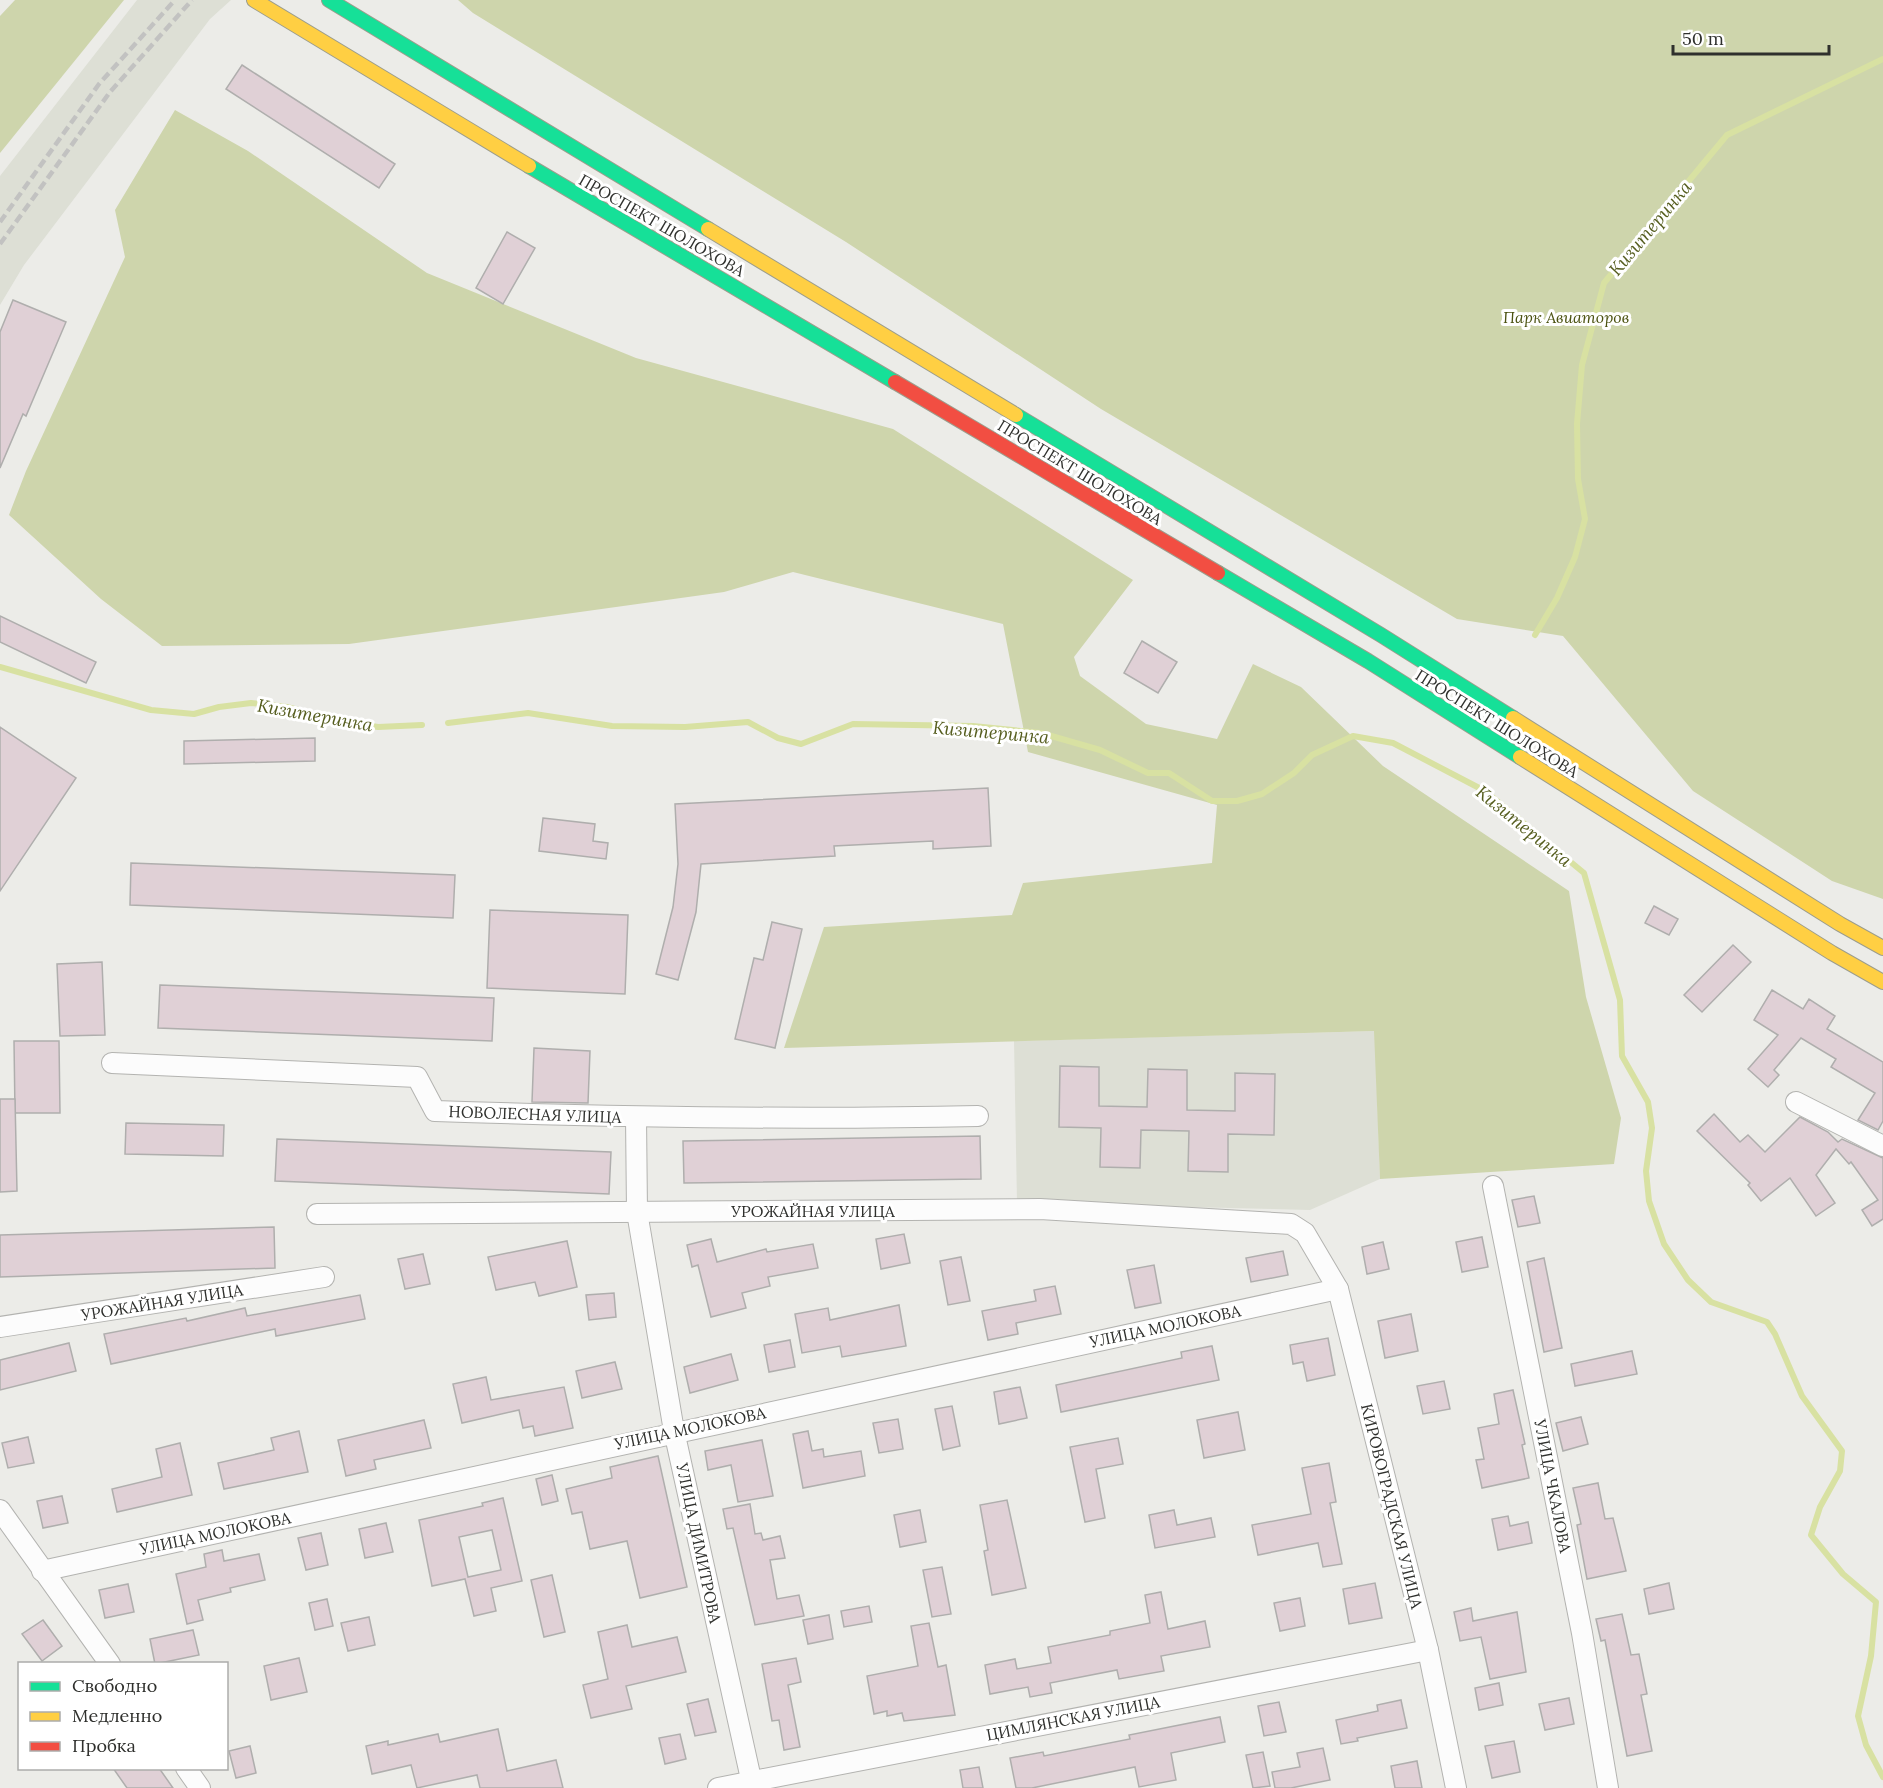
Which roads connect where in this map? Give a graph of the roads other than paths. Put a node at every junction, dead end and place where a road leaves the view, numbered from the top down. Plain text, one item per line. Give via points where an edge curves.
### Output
1 (254, 0) edge
2 (329, 0) edge
3 (1883, 948) edge
4 (1883, 982) edge
5 (112, 1063) dead end
6 (1796, 1102) dead end
7 (978, 1116) dead end
8 (636, 1117) junction
9 (1883, 1146) edge
10 (1492, 1186) dead end
11 (637, 1212) junction
12 (317, 1214) dead end
13 (1305, 1233) joint
14 (324, 1277) dead end
15 (1338, 1289) junction
16 (0, 1327) edge
17 (674, 1431) junction
18 (0, 1510) edge
19 (42, 1571) junction
20 (1428, 1650) junction
21 (109, 1662) edge
22 (187, 1770) edge
23 (752, 1784) edge
24 (200, 1788) edge
25 (718, 1788) edge
26 (1456, 1788) edge
27 (1608, 1788) edge

1 - 4 main road, ПРОСПЕКТ ШОЛОХОВА via 1368,661
2 - 3 main road, ПРОСПЕКТ ШОЛОХОВА via 1382,635
5 - 8 street, НОВОЛЕСНАЯ УЛИЦА via 417,1077 435,1111
6 - 9 street
7 - 8 street, НОВОЛЕСНАЯ УЛИЦА
8 - 11 street, УЛИЦА ДИМИТРОВА
10 - 27 street, УЛИЦА ЧКАЛОВА via 1582,1633
11 - 12 street, УРОЖАЙНАЯ УЛИЦА
11 - 13 street, УРОЖАЙНАЯ УЛИЦА via 1040,1209 1291,1224
11 - 17 street, УЛИЦА ДИМИТРОВА
13 - 15 street, КИРОВОГРАДСКАЯ УЛИЦА
14 - 16 street, УРОЖАЙНАЯ УЛИЦА
15 - 17 street, УЛИЦА МОЛОКОВА
15 - 20 street, КИРОВОГРАДСКАЯ УЛИЦА
17 - 19 street, УЛИЦА МОЛОКОВА
17 - 23 street, УЛИЦА ДИМИТРОВА
18 - 19 street
19 - 21 street
20 - 23 street, ЦИМЛЯНСКАЯ УЛИЦА
20 - 26 street, КИРОВОГРАДСКАЯ УЛИЦА
22 - 24 street
23 - 25 street, ЦИМЛЯНСКАЯ УЛИЦА

